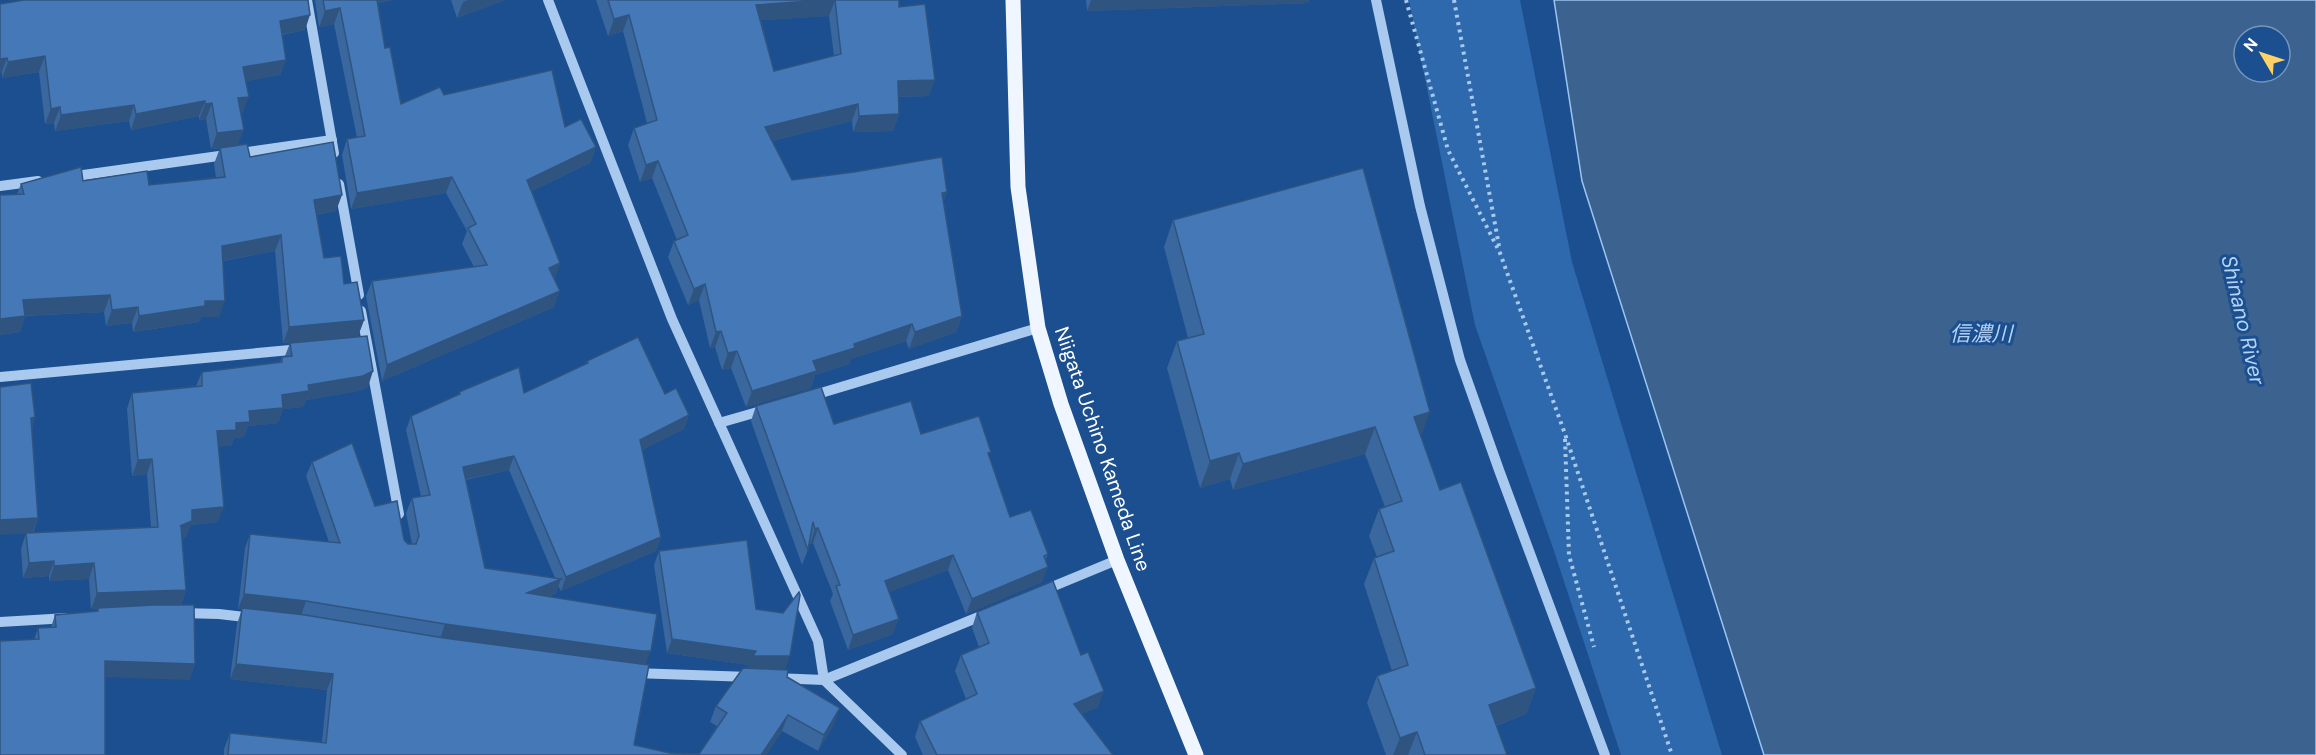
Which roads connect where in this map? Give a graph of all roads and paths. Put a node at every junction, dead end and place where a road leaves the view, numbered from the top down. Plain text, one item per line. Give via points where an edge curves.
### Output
1 (308, 0) edge
2 (548, 0) edge
3 (1013, 0) edge
4 (1376, 0) edge
5 (1406, 0) edge
6 (1454, 0) edge
7 (332, 140) junction
8 (59, 178) edge
9 (47, 180) edge
10 (0, 186) edge
11 (1500, 253) junction
12 (1038, 328) junction
13 (367, 343) junction
14 (355, 344) edge
15 (308, 348) edge
16 (0, 377) edge
17 (799, 399) edge
18 (776, 406) edge
19 (719, 423) junction
20 (1565, 435) junction
21 (402, 528) edge
22 (1117, 560) junction
23 (1030, 596) edge
24 (998, 609) edge
25 (172, 613) edge
26 (80, 617) edge
27 (265, 619) edge
28 (0, 622) edge
29 (1596, 655) dead end
30 (625, 671) edge
31 (824, 680) junction
32 (902, 755) edge
33 (1196, 755) edge
34 (1605, 755) edge
35 (1672, 755) edge

1 - 7 street
2 - 19 street via 672,320
3 - 12 main road, Niigata Uchino Kameda Line via 1018,187
4 - 34 street via 1420,206 1460,360
5 - 11 path via 1448,150
6 - 11 path
7 - 8 street
7 - 13 street
9 - 10 street
11 - 20 path
12 - 17 street
12 - 22 main road, Niigata Uchino Kameda Line
13 - 14 street
13 - 21 street
15 - 16 street
18 - 19 street
19 - 31 street via 818,641
20 - 29 path via 1569,555
20 - 35 path
22 - 23 street
22 - 33 main road, Niigata Uchino Kameda Line
24 - 31 street
25 - 27 street
26 - 28 street
30 - 31 street
31 - 32 street

